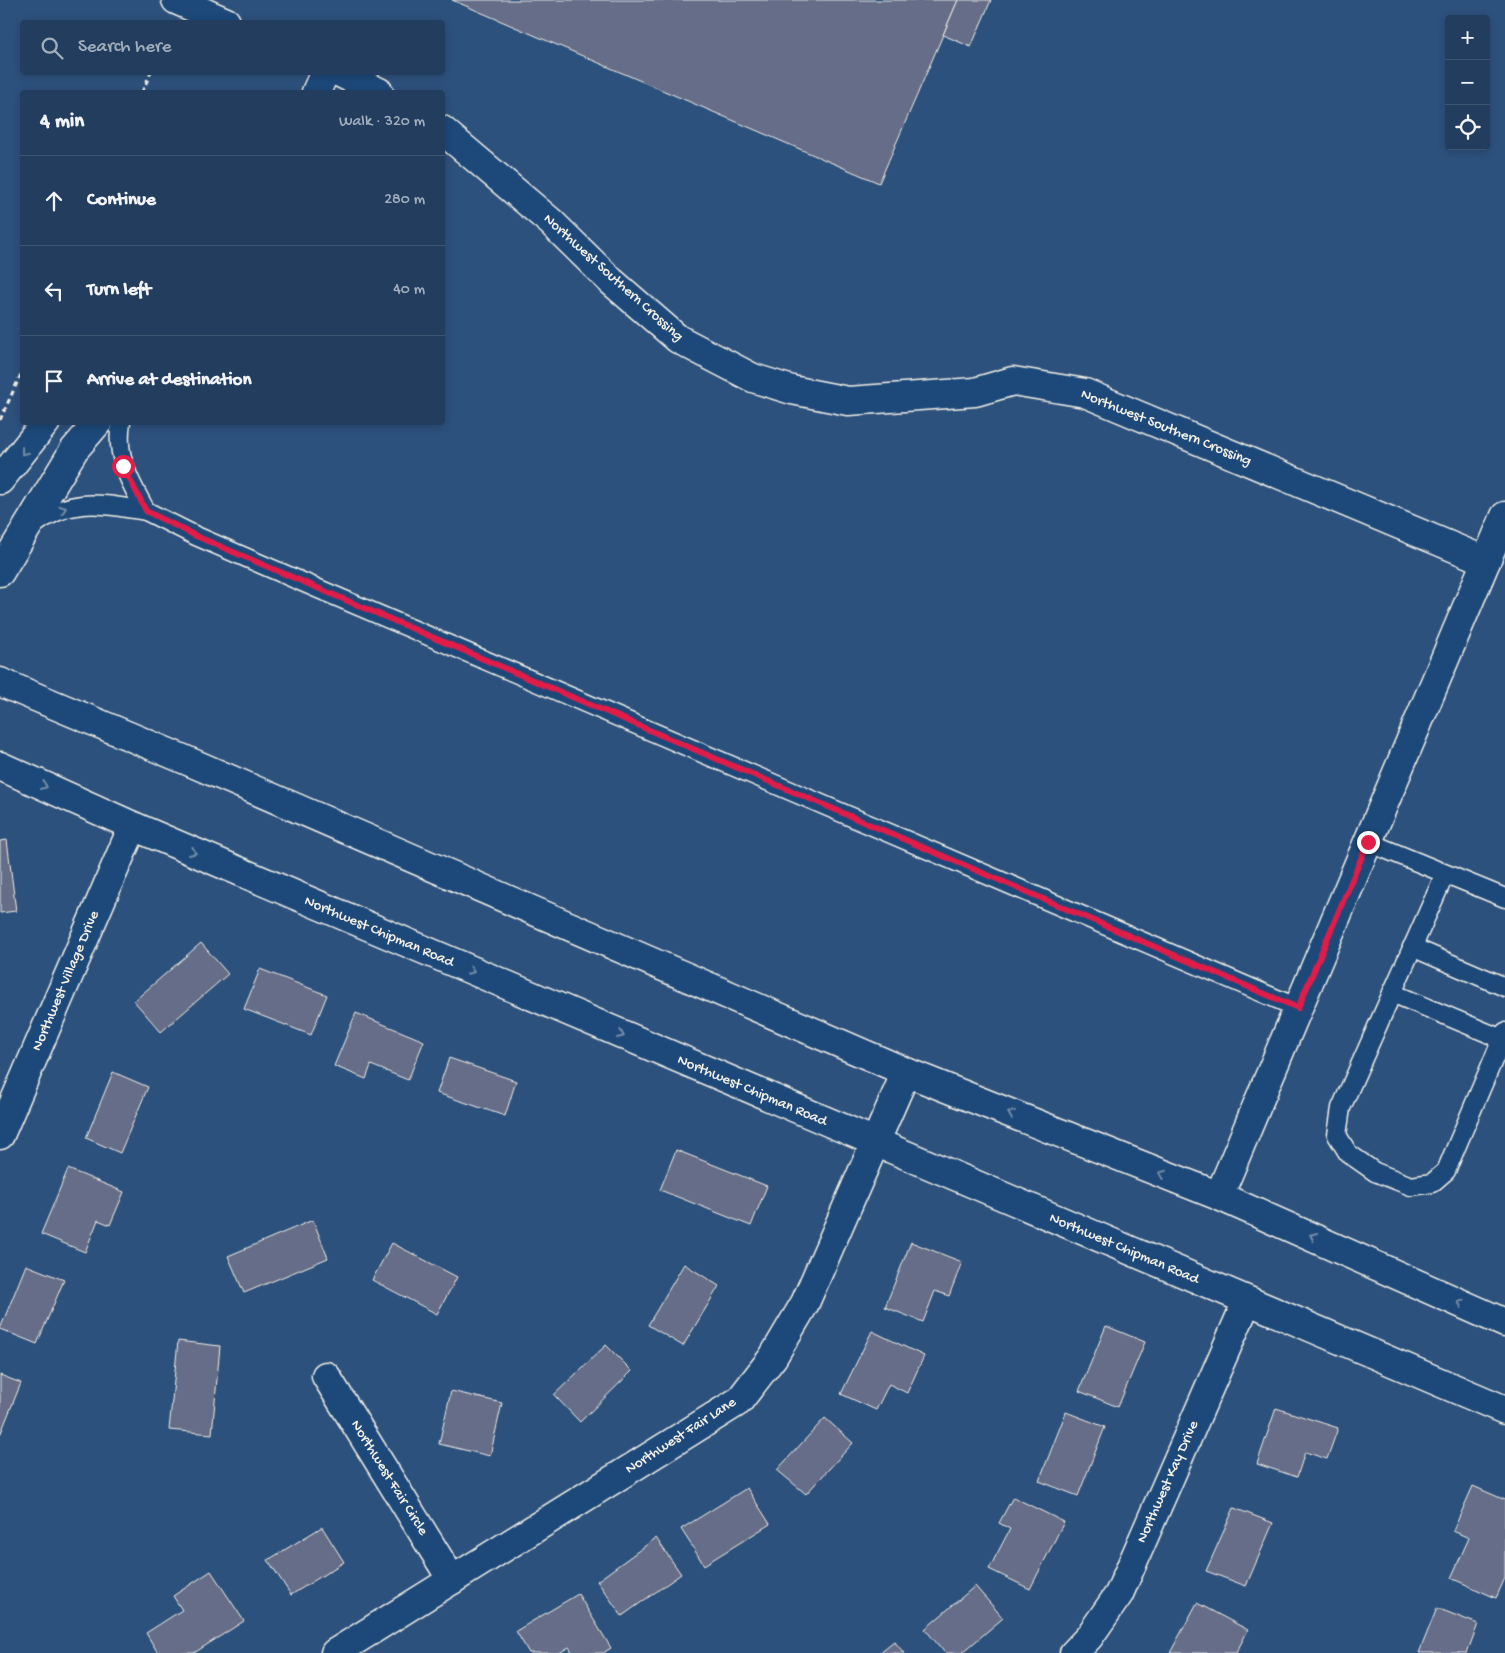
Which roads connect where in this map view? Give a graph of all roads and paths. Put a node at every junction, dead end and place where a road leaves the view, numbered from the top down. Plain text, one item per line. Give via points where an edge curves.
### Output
1 (176, 0) edge
2 (221, 20) edge
3 (150, 75) edge
4 (324, 75) edge
5 (344, 75) edge
6 (143, 90) edge
7 (317, 90) edge
8 (375, 90) edge
9 (445, 133) edge
10 (20, 376) edge
11 (0, 420) edge
12 (44, 425) edge
13 (95, 425) edge
14 (121, 425) edge
15 (0, 480) edge
16 (146, 511) junction
17 (1505, 516) edge
18 (21, 534) junction
19 (1486, 561) junction
20 (0, 572) edge
21 (0, 682) edge
22 (0, 766) edge
23 (133, 826) junction
24 (1368, 842) junction
25 (1445, 874) junction
26 (1505, 898) edge
27 (1412, 947) junction
28 (1505, 987) edge
29 (1392, 993) junction
30 (1298, 1008) junction
31 (1504, 1035) edge
32 (906, 1072) junction
33 (0, 1135) edge
34 (874, 1143) junction
35 (1219, 1196) junction
36 (1247, 1301) junction
37 (1505, 1323) edge
38 (326, 1376) dead end
39 (1505, 1410) edge
40 (452, 1580) junction
41 (335, 1653) edge
42 (1074, 1653) edge

1 - 2 street
3 - 6 path
4 - 7 street
5 - 8 street
9 - 19 street, Northwest Southern Crossing via 551,222 611,281 678,339 753,378 792,390 848,400 975,392 1013,381 1085,393
10 - 11 path
12 -> 15 street
13 - 18 street via 74,450
14 - 16 lane via 119,445 123,466
18 -> 16 lane via 54,513 78,505 92,503
16 - 30 lane via 196,536
17 - 19 street
18 - 20 street
19 - 24 street
21 - 32 street
22 -> 23 street, Northwest Chipman Road
23 - 33 street, Northwest Village Drive
23 -> 34 street, Northwest Chipman Road
24 - 25 lane
24 - 30 street
25 - 26 lane
25 - 27 lane
27 - 28 lane
27 - 29 lane
29 - 31 lane
29 - 31 lane via 1341,1108 1337,1135 1348,1153 1375,1172 1411,1186 1432,1183 1446,1170
30 - 35 street
32 - 34 street, Northwest Fair Lane
35 -> 32 street
34 - 36 street, Northwest Chipman Road
34 - 40 street, Northwest Fair Lane via 804,1303 773,1357 739,1401
37 -> 35 street
36 - 39 street, Northwest Chipman Road
36 - 42 street, Northwest Kay Drive via 1119,1594
38 - 40 street, Northwest Fair Circle
40 - 41 street, Northwest Fair Lane

